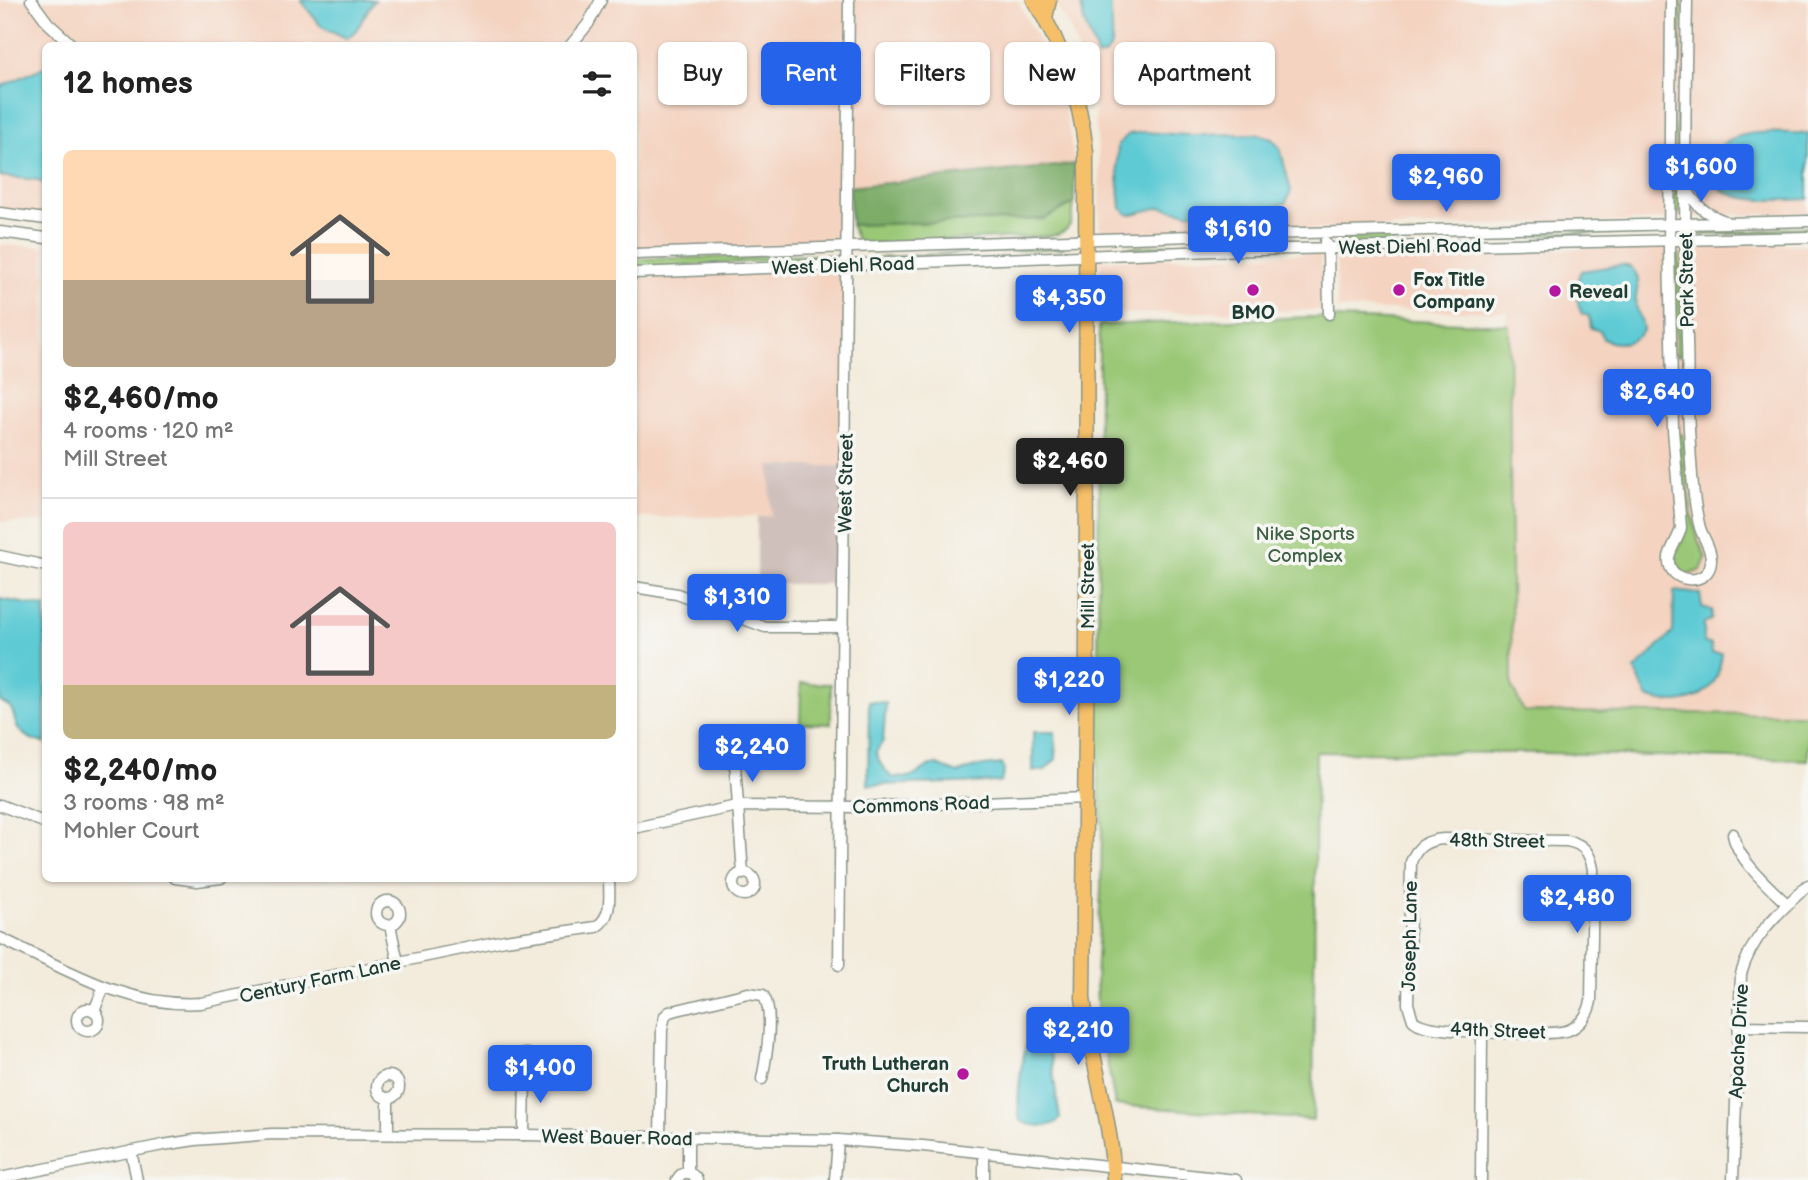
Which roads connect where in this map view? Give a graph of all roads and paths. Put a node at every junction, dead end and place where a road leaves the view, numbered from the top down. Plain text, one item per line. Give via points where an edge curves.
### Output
1 (31, 0) edge
2 (601, 0) edge
3 (849, 0) edge
4 (1034, 0) edge
5 (1049, 0) edge
6 (1671, 0) edge
7 (1687, 0) edge
8 (1045, 18) junction
9 (69, 42) edge
10 (574, 42) edge
11 (1685, 184) junction
12 (0, 213) edge
13 (42, 218) edge
14 (1808, 221) edge
15 (1731, 223) junction
16 (1685, 224) junction
17 (1669, 225) junction
18 (0, 232) edge
19 (1321, 233) junction
20 (42, 237) edge
21 (1808, 237) edge
22 (1087, 240) junction
23 (1669, 240) junction
24 (1685, 240) junction
25 (1328, 248) junction
26 (847, 249) junction
27 (637, 254) edge
28 (1087, 255) junction
29 (847, 265) junction
30 (637, 273) edge
31 (1329, 314) dead end
32 (0, 556) edge
33 (42, 565) edge
34 (637, 587) edge
35 (843, 627) junction
36 (735, 764) dead end
37 (1086, 799) junction
38 (0, 805) edge
39 (737, 806) junction
40 (841, 807) junction
41 (42, 821) edge
42 (637, 827) edge
43 (1733, 834) dead end
44 (1415, 853) joint
45 (743, 874) dead end
46 (609, 882) edge
47 (1808, 885) edge
48 (1787, 904) junction
49 (390, 925) dead end
50 (0, 938) edge
51 (398, 962) junction
52 (839, 965) dead end
53 (104, 987) junction
54 (94, 1011) dead end
55 (1413, 1020) joint
56 (1581, 1022) joint
57 (1738, 1026) junction
58 (1808, 1027) edge
59 (1482, 1032) junction
60 (525, 1074) dead end
61 (762, 1079) dead end
62 (388, 1098) dead end
63 (388, 1134) junction
64 (524, 1135) junction
65 (660, 1138) junction
66 (688, 1139) junction
67 (838, 1140) junction
68 (131, 1151) junction
69 (984, 1152) junction
70 (688, 1172) junction
71 (1114, 1173) edge
72 (0, 1178) edge
73 (137, 1180) edge
74 (677, 1180) edge
75 (697, 1180) edge
76 (835, 1180) edge
77 (984, 1180) edge
78 (1236, 1180) edge
79 (1481, 1180) edge
80 (1733, 1180) edge

1 - 9 street
2 - 10 street
3 - 26 street, West Street
4 - 8 main road, Mill Street
5 - 8 main road
6 - 17 street, Park Street
7 - 11 street, Park Street
8 - 22 main road, Mill Street via 1069,72 1083,124
11 - 15 street via 1700,208
11 - 16 street, Park Street
12 - 13 street
14 - 15 street, West Diehl Road
15 - 16 street, West Diehl Road
16 - 17 street, West Diehl Road
16 - 24 street, Park Street
17 - 19 street, West Diehl Road
17 - 23 street, Park Street
18 - 20 street
19 - 22 street, West Diehl Road
19 - 25 street
21 - 24 street, West Diehl Road
22 - 26 street, West Diehl Road
22 - 28 main road, Mill Street
23 - 24 street, West Diehl Road
23 - 24 street, Park Street via 1673,430 1681,528 1669,557 1676,574 1691,580 1706,573 1712,557 1699,527 1689,428
23 - 25 street, West Diehl Road
25 - 28 street, West Diehl Road
25 - 31 street
26 - 27 street, West Diehl Road
26 - 29 street, West Street
28 - 29 street, West Diehl Road
28 - 37 main road, Mill Street
29 - 30 street, West Diehl Road
29 - 35 street, West Street
32 - 33 street
34 - 35 street via 677,594 765,627
35 - 40 street, West Street
36 - 39 street
37 - 40 street, Commons Road
37 - 71 main road, Mill Street via 1083,998
38 - 41 street
39 - 40 street, Commons Road
39 - 42 street, Commons Road
39 - 45 street
40 - 52 street, West Street
43 - 48 street via 1749,864
44 - 55 street, Joseph Lane via 1410,870 1409,1009
44 - 56 street, 48th Street via 1430,841 1444,839 1567,841 1583,846 1593,869 1593,906 1591,1001
46 - 51 street, Century Farm Lane via 608,913 596,927
47 - 48 street, Apache Drive
48 - 57 street, Apache Drive via 1760,933 1747,956 1740,982
49 - 51 street
50 - 53 street, Century Farm Lane
51 - 53 street, Century Farm Lane via 201,1003 155,1002
53 - 54 street
55 - 59 street, 49th Street via 1429,1027
56 - 59 street, 49th Street via 1557,1033
57 - 58 street
57 - 80 street, Apache Drive
59 - 79 street
60 - 64 street
61 - 65 street via 768,1004 763,995 748,993 669,1012 662,1028
62 - 63 street
63 - 64 street, West Bauer Road
63 - 68 street, West Bauer Road via 240,1135
64 - 65 street, West Bauer Road
65 - 66 street, West Bauer Road
66 - 67 street, West Bauer Road
66 - 70 street
67 - 69 street, West Bauer Road
67 - 76 street
68 - 72 street, West Bauer Road
68 - 73 street
69 - 71 street, West Bauer Road
69 - 77 street
70 - 74 street
70 - 75 street
71 - 78 street, West Bauer Road

